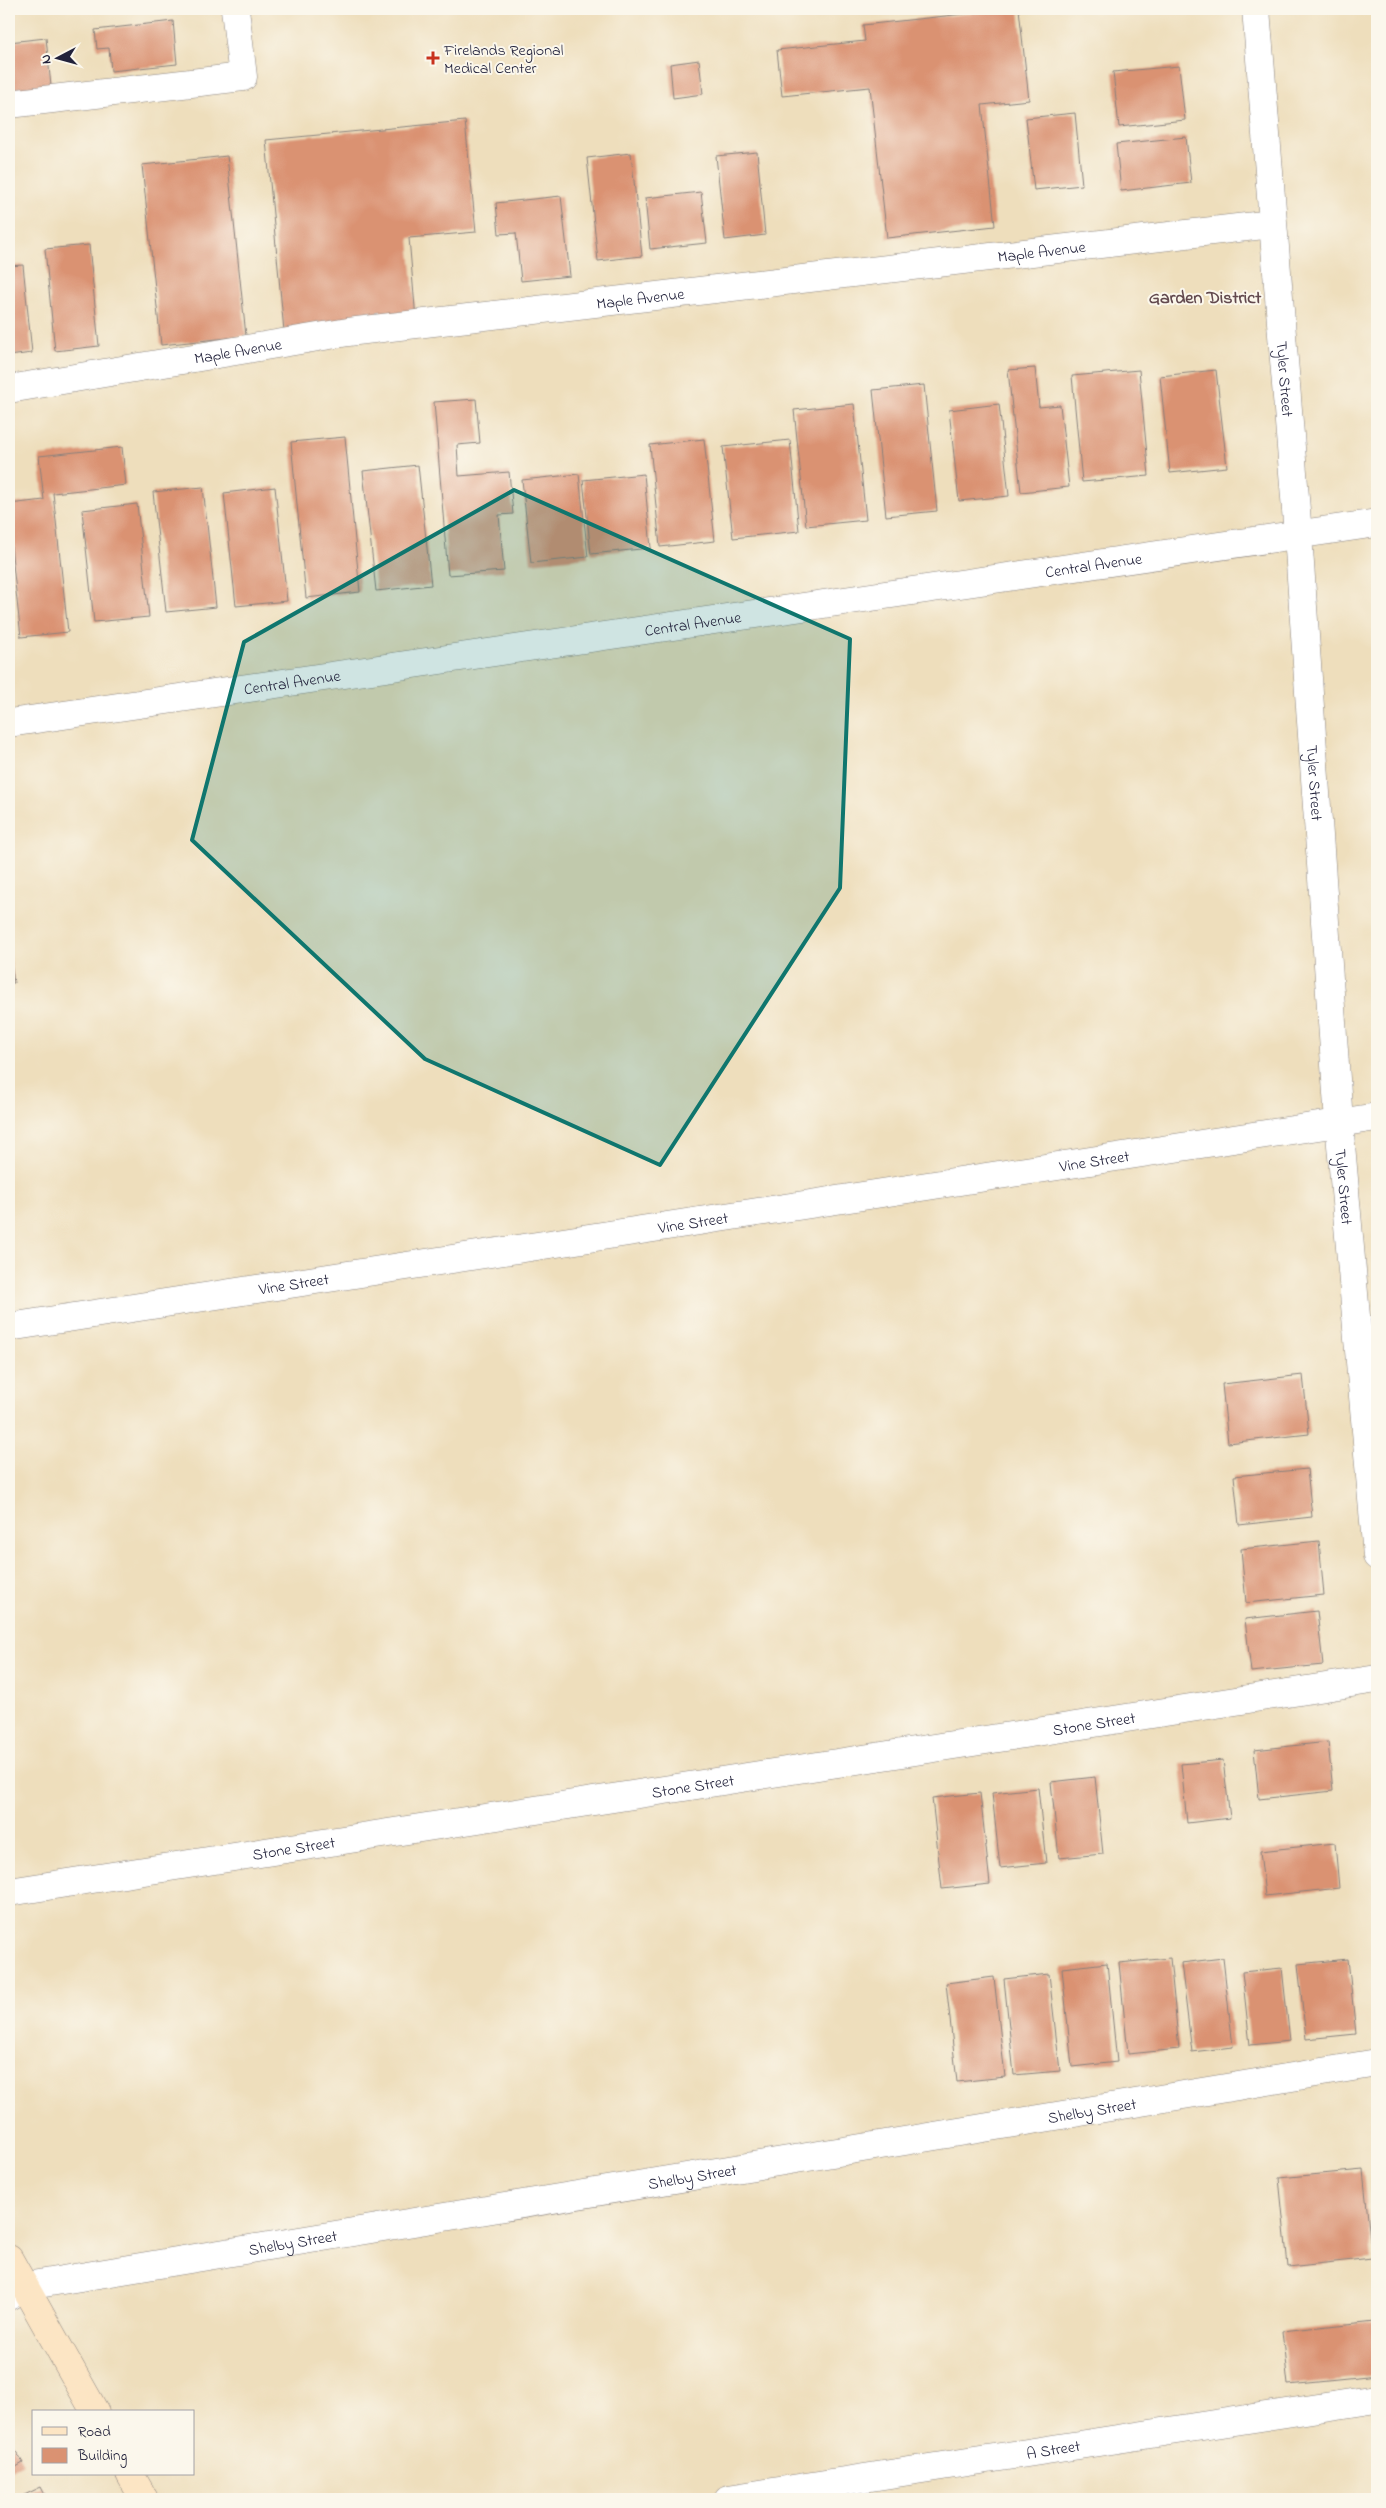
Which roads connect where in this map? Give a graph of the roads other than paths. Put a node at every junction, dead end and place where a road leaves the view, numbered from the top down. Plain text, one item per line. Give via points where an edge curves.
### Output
1 (236, 9) edge
2 (1256, 9) edge
3 (9, 104) edge
4 (1272, 224) junction
5 (9, 389) edge
6 (1377, 524) edge
7 (1298, 535) junction
8 (9, 723) edge
9 (1377, 1117) edge
10 (1339, 1122) junction
11 (9, 1327) edge
12 (1377, 1556) edge
13 (1377, 1679) edge
14 (9, 1892) edge
15 (1377, 2063) edge
16 (9, 2259) edge
17 (17, 2291) edge
18 (1377, 2399) edge
19 (95, 2410) edge
20 (131, 2476) edge
21 (144, 2499) edge
22 (728, 2499) edge

1 - 3 street via 243,77
2 - 4 street, Tyler Street
4 - 5 street, Maple Avenue via 348,332
4 - 7 street, Tyler Street
6 - 7 street, Central Avenue
7 - 8 street, Central Avenue
7 - 10 street, Tyler Street
9 - 10 street, Vine Street
10 - 11 street, Vine Street
10 - 12 street, Tyler Street
13 - 14 street, Stone Street
15 - 17 street, Shelby Street
16 - 17 main road
17 - 19 main road
18 - 22 street, A Street
20 - 21 main road

